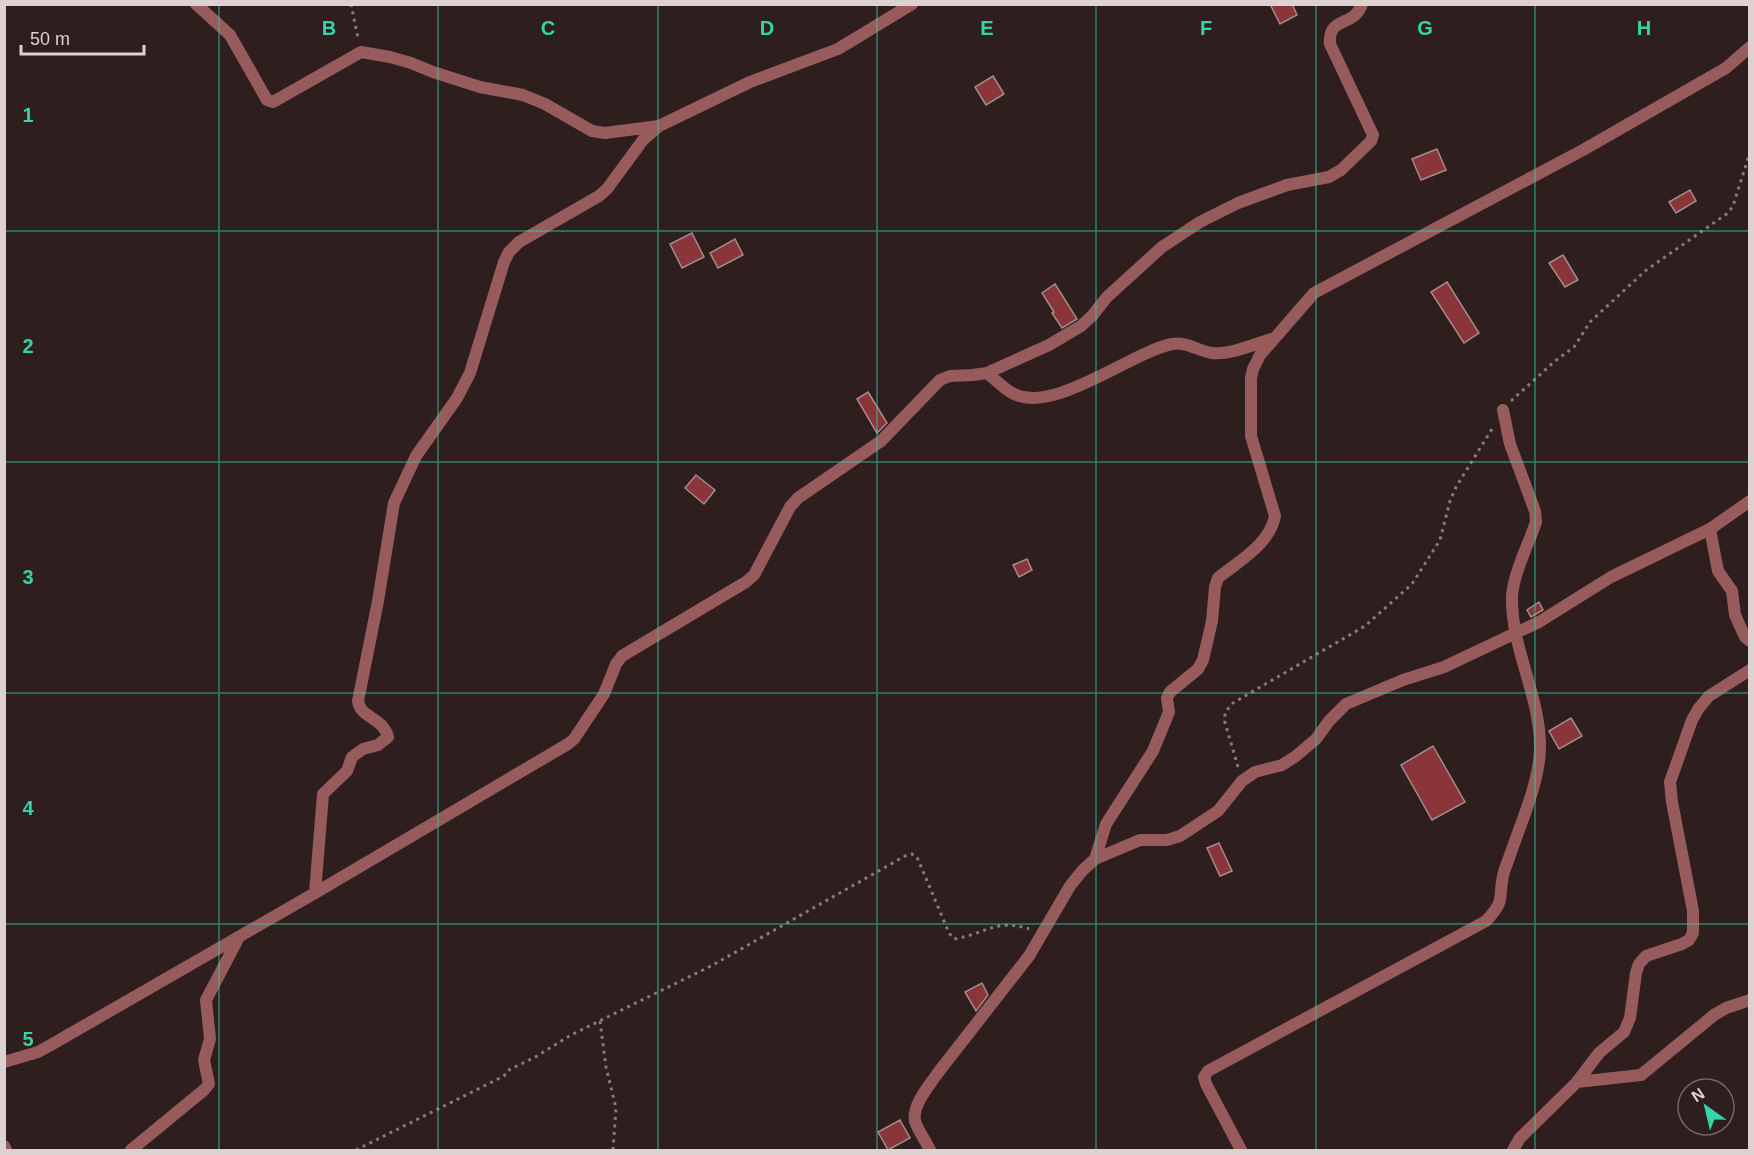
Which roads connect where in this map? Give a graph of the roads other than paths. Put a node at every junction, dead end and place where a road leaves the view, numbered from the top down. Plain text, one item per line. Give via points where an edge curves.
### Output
1 (196, 4) edge
2 (912, 4) edge
3 (1362, 4) edge
4 (1749, 48) edge
5 (659, 126) junction
6 (1275, 338) junction
7 (987, 373) junction
8 (1503, 410) road end
9 (1749, 501) edge
10 (1710, 529) junction
11 (1516, 632) junction
12 (1749, 641) edge
13 (1749, 670) edge
14 (1095, 859) junction
15 (315, 893) junction
16 (238, 938) junction
17 (1749, 1000) edge
18 (4, 1062) edge
19 (1577, 1082) junction
20 (4, 1146) edge
21 (6, 1150) edge
22 (131, 1150) edge
23 (930, 1150) edge
24 (1241, 1150) edge
25 (1512, 1150) edge

1 - 5 street via 230,35 267,100 273,102 361,52 390,57 480,87 523,95 592,131
2 - 5 street via 838,49 750,82
3 - 7 street via 1357,15 1334,26 1329,34 1330,44 1373,135 1371,141 1329,177 1287,185 1238,202 1200,222 1162,247 1081,326
4 - 6 street via 1726,68 1583,150 1327,285 1314,293
5 - 15 street via 643,140 599,196 519,242 509,252 470,373 404,478 394,503 358,701 362,712 384,727 388,737 351,757 347,771 323,794
6 - 7 street via 1211,353 1172,344 1047,397 1013,394
6 - 14 street via 1253,369 1251,424 1251,436 1275,516 1273,527 1267,538 1218,578 1203,660 1170,692 1169,712 1153,751 1106,824
7 - 15 street via 940,380 881,441 798,498 746,582 622,656 604,694 568,744
8 - 11 street via 1536,522 1513,588
9 - 10 street
10 - 11 street via 1611,577
10 - 12 street via 1718,571 1732,591 1735,615
11 - 14 street via 1444,667 1346,704 1296,756 1282,765 1255,772 1242,781 1218,811 1180,836 1140,840
11 - 24 street via 1536,711 1540,747 1538,769 1503,877 1502,898 1486,921 1208,1071 1204,1077 1206,1084
13 - 19 street via 1709,696 1699,708 1670,782 1693,911 1693,933 1682,944 1646,956 1639,963 1624,1032 1599,1053
14 - 23 street via 1071,886 1029,956 937,1074 916,1110 915,1122
15 - 16 street
16 - 18 street via 38,1052
16 - 22 street via 206,1000 210,1039 204,1060 209,1084
17 - 19 street via 1714,1015 1641,1075
19 - 25 street
20 - 21 street

